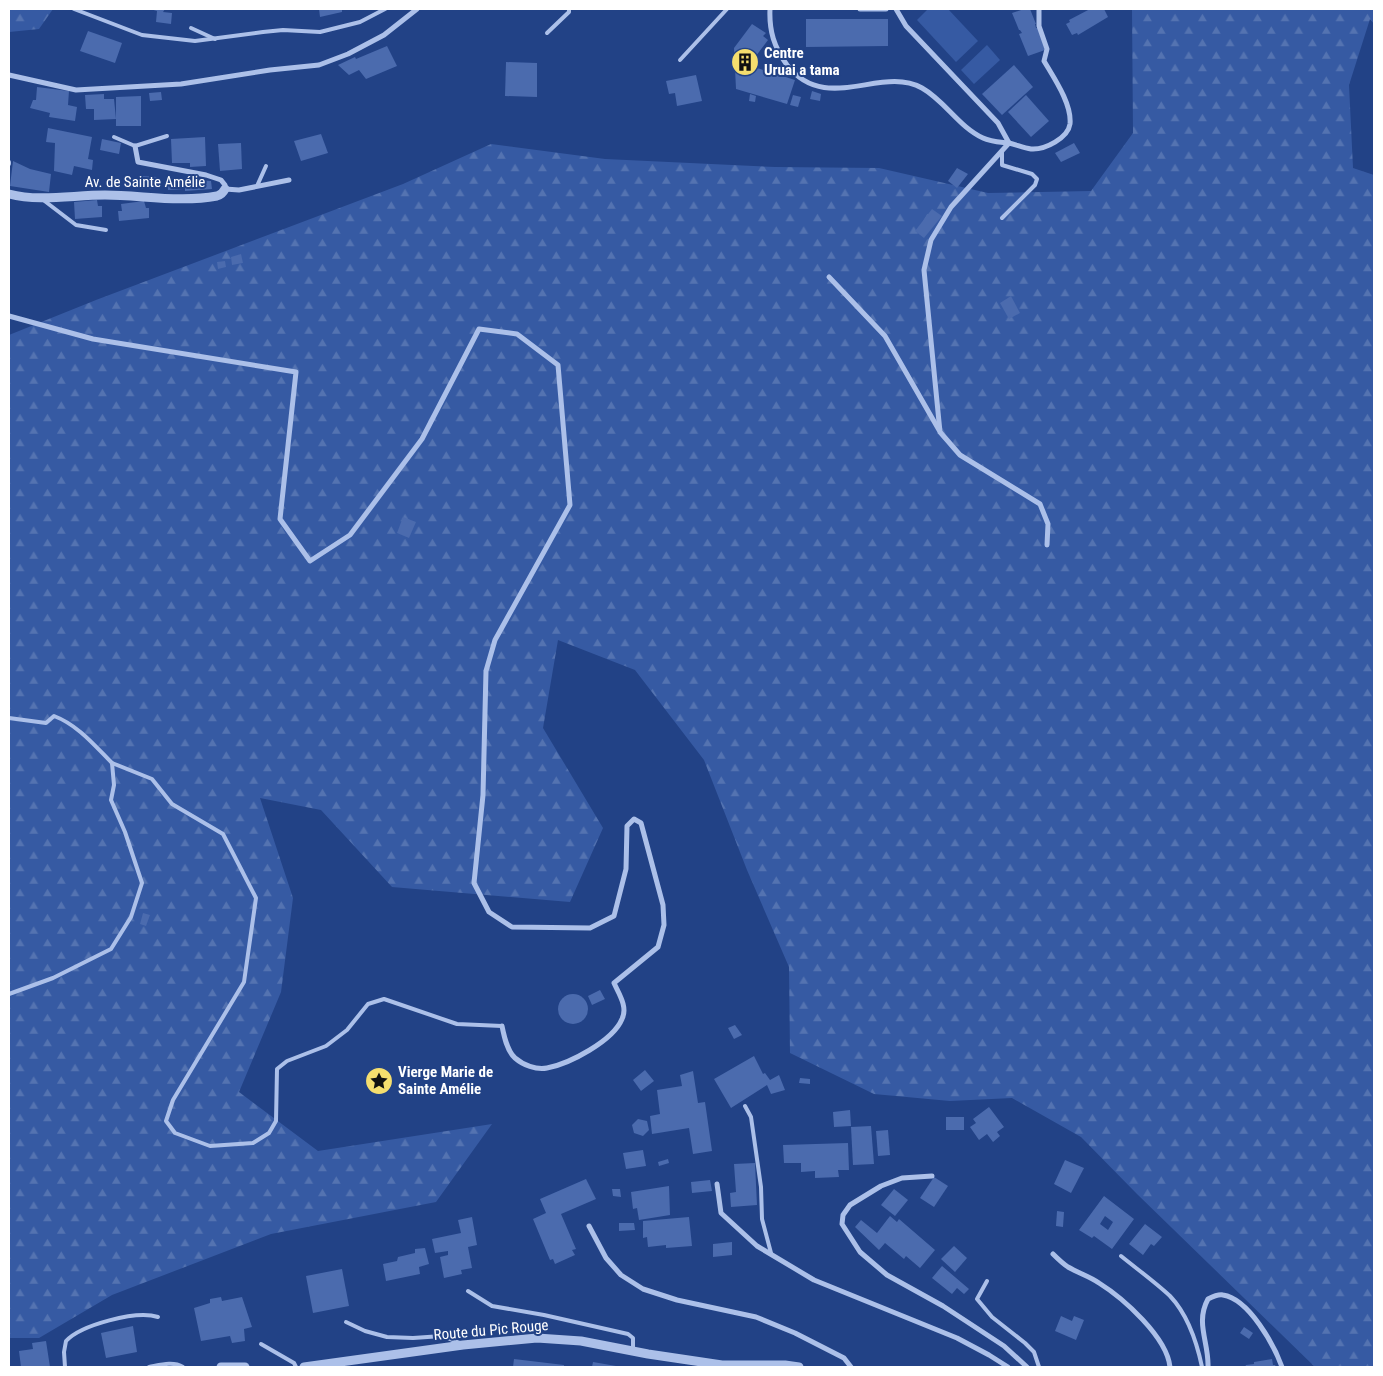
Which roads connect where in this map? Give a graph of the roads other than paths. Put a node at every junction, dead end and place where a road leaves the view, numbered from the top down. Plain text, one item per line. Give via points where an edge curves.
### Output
1 (74, 9) edge
2 (385, 9) edge
3 (417, 9) edge
4 (569, 9) edge
5 (726, 9) edge
6 (770, 9) edge
7 (860, 9) edge
8 (886, 9) edge
9 (896, 9) edge
10 (1039, 9) edge
11 (191, 28) dead end
12 (547, 32) dead end
13 (215, 39) junction
14 (680, 60) dead end
15 (9, 75) edge
16 (167, 136) dead end
17 (114, 137) dead end
18 (1009, 143) junction
19 (136, 146) junction
20 (1002, 151) junction
21 (266, 166) dead end
22 (289, 180) dead end
23 (258, 186) junction
24 (225, 189) junction
25 (9, 194) edge
26 (40, 198) junction
27 (1002, 218) dead end
28 (106, 230) dead end
29 (829, 277) dead end
30 (9, 316) edge
31 (940, 432) junction
32 (1047, 545) dead end
33 (9, 718) edge
34 (112, 763) junction
35 (9, 994) edge
36 (502, 1026) joint
37 (745, 1106) dead end
38 (932, 1176) dead end
39 (717, 1184) dead end
40 (589, 1226) dead end
41 (771, 1253) junction
42 (1053, 1254) dead end
43 (1121, 1256) dead end
44 (988, 1281) dead end
45 (468, 1291) dead end
46 (158, 1316) dead end
47 (346, 1322) dead end
48 (261, 1344) dead end
49 (463, 1345) junction
50 (633, 1351) junction
51 (65, 1367) edge
52 (150, 1367) edge
53 (183, 1367) edge
54 (220, 1367) edge
55 (245, 1367) edge
56 (296, 1367) edge
57 (304, 1367) edge
58 (799, 1367) edge
59 (851, 1367) edge
60 (1008, 1367) edge
61 (1027, 1367) edge
62 (1039, 1367) edge
63 (1170, 1367) edge
64 (1202, 1367) edge
65 (1208, 1367) edge
66 (1282, 1367) edge

1 - 13 lane via 142,35 195,41
2 - 13 lane via 360,22 320,32 283,30
3 - 15 street via 384,36 319,65 181,84 76,90
4 - 12 lane
5 - 14 lane
6 - 18 street via 769,24 776,48 795,75 806,82 835,88 908,83 922,88 984,139
7 - 8 street
9 - 18 street via 906,26 998,123
10 - 18 street via 1039,26 1047,49 1044,62 1065,100 1070,126 1066,133 1044,147 1032,149
11 - 13 lane
16 - 19 lane
17 - 19 lane
18 - 20 street
19 - 24 street, Av. de Sainte Amélie via 138,162 206,175 221,180
20 - 27 lane via 1002,165 1032,174 1037,179 1035,185
20 - 31 street via 951,207 931,240 924,270
21 - 23 lane
22 - 23 street
23 - 24 street
24 - 26 street, Av. de Sainte Amélie via 218,196 193,198 105,195
25 - 26 street, Av. de Sainte Amélie
26 - 28 lane via 76,225
29 - 31 street via 885,336
30 - 36 street via 93,339 296,372 280,519 310,561 350,535 422,439 478,330 517,334 558,365 570,505 495,640 486,671 483,795 474,883 489,912 512,927 590,928 614,916 626,869 627,826 634,819 641,823 663,905 664,925 658,947 614,983 623,1002 623,1019 614,1032 594,1048 546,1069 527,1066 513,1057
31 - 32 street via 960,455 1040,504 1048,524
33 - 34 lane via 46,723 54,716 63,719
34 - 35 lane via 114,785 111,800 142,883 131,917 111,950
34 - 36 lane via 152,779 172,804 223,834 256,898 244,982 173,1100 166,1121 175,1133 210,1146 253,1142 268,1133 276,1121 277,1069 288,1061 326,1046 347,1030 368,1004 384,999 457,1024
37 - 41 lane via 752,1125 762,1219
38 - 61 street via 902,1178 882,1186 850,1205 843,1215 842,1224 860,1252 887,1275 943,1306 1004,1346
39 - 41 street via 721,1213 757,1246
40 - 59 street via 606,1258 621,1275 643,1289 756,1317 844,1358
41 - 60 street via 814,1280 956,1338
42 - 63 street via 1132,1309 1156,1336
43 - 64 lane via 1171,1297 1187,1322
44 - 62 lane via 977,1299 992,1317 1034,1352
45 - 50 lane via 492,1306 628,1334 633,1338
46 - 51 lane via 138,1315 81,1330 66,1341
47 - 49 lane via 387,1337 442,1336
48 - 56 lane
49 - 50 street, Route du Pic Rouge via 559,1338
49 - 57 street, Route du Pic Rouge
50 - 58 street, Route du Pic Rouge via 722,1365
52 - 53 lane via 178,1364
54 - 55 street
65 - 66 street via 1201,1317 1208,1299 1223,1295 1234,1299 1263,1329

